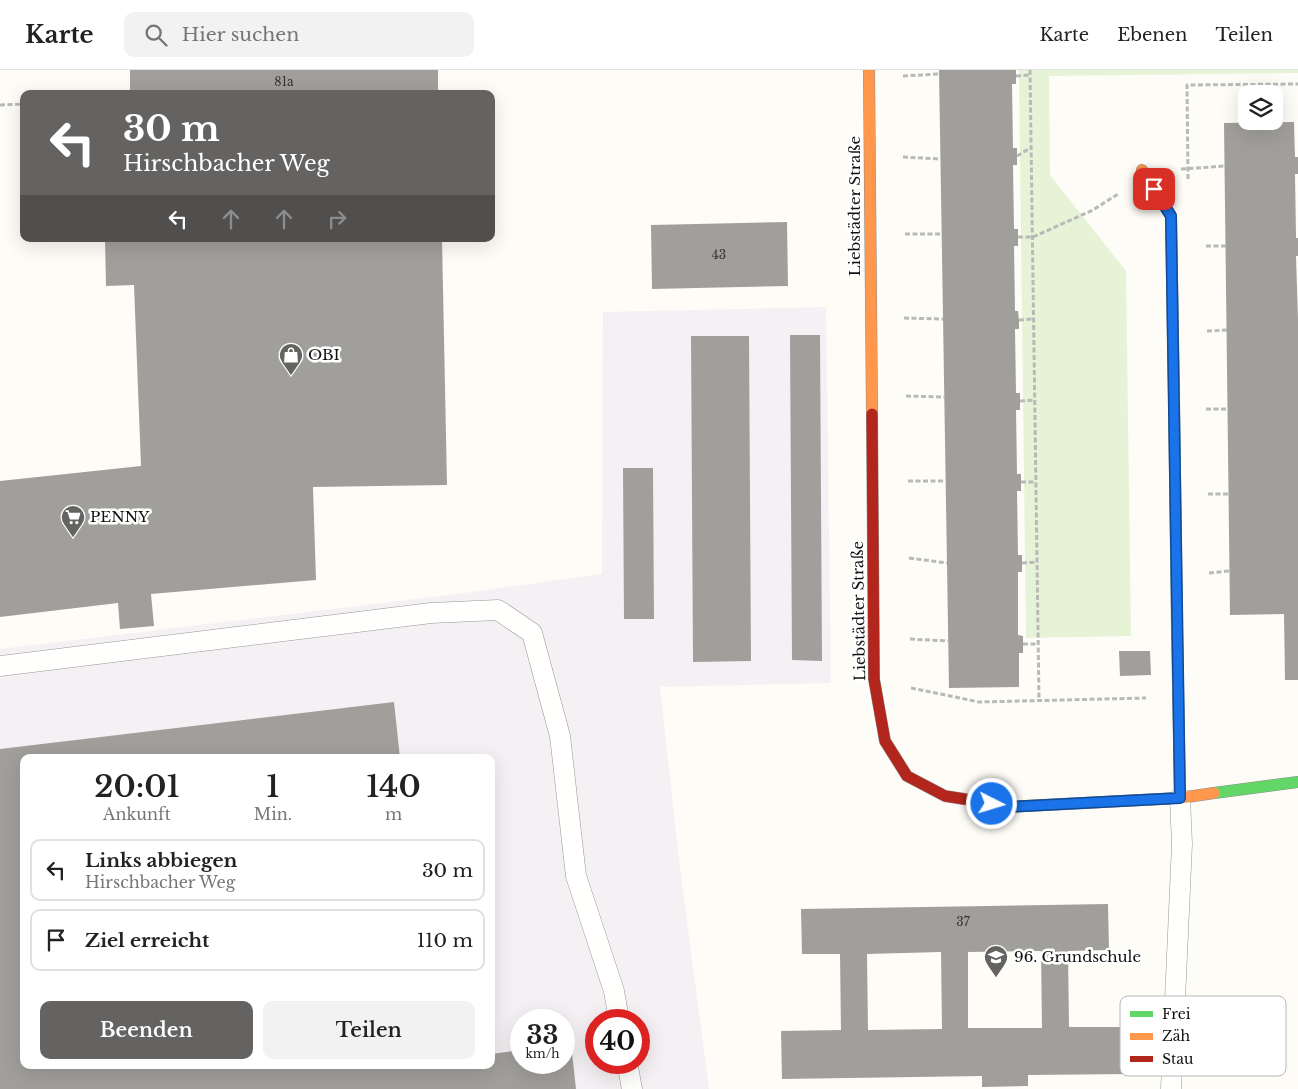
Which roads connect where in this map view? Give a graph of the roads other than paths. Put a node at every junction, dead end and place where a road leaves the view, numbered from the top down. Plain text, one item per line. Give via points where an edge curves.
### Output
1 (869, 70) edge
2 (1144, 173) road end
3 (0, 666) edge
4 (1298, 782) edge
5 (1180, 798) junction
6 (1175, 996) edge
7 (617, 1009) edge
8 (629, 1074) edge
9 (1172, 1076) edge
10 (632, 1089) edge
11 (1171, 1089) edge

1 - 5 street, Liebstädter Straße via 873,671 885,741 907,776 945,796 1008,807
2 - 5 street via 1171,216
3 - 7 lane via 431,613 498,610 532,633 560,736 576,876
4 - 5 street, Liebstädter Straße
5 - 6 lane via 1182,844
8 - 10 lane
9 - 11 lane

